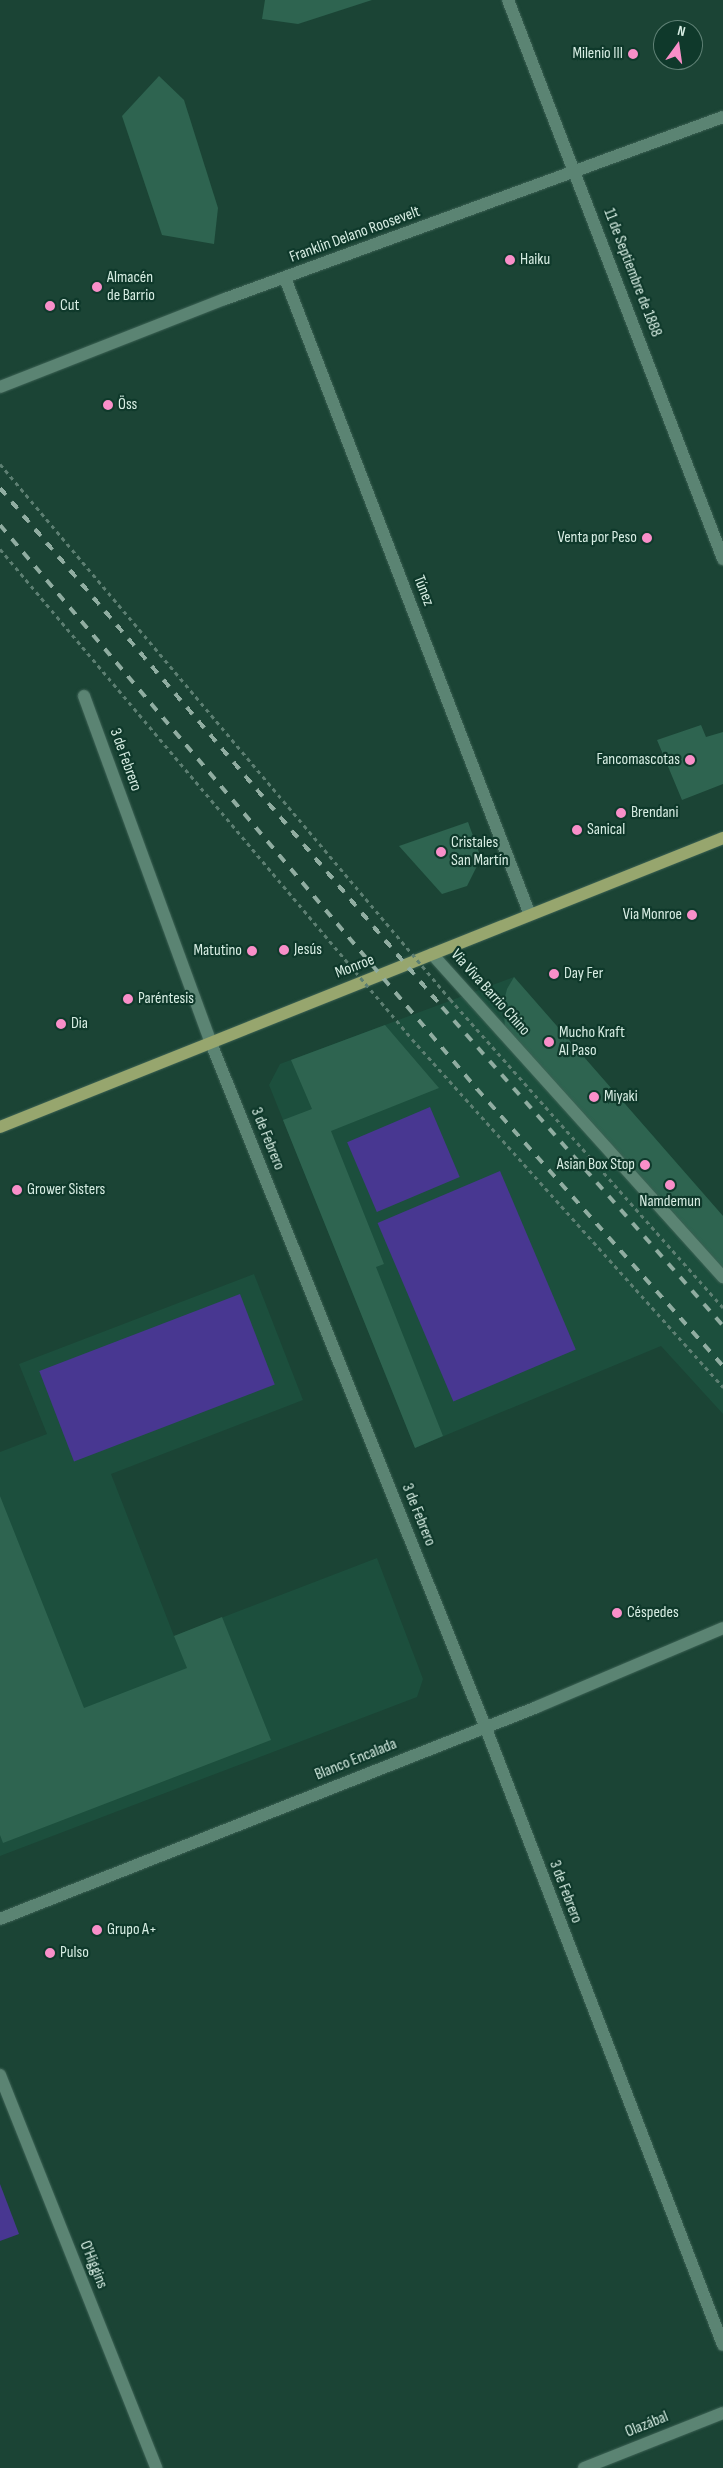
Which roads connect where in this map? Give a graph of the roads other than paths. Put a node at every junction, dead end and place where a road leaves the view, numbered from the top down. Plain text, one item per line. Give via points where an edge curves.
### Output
1 (508, 0) edge
2 (723, 117) edge
3 (577, 172) junction
4 (285, 278) junction
5 (0, 387) edge
6 (723, 559) edge
7 (84, 696) dead end
8 (723, 838) edge
9 (530, 915) junction
10 (432, 954) junction
11 (211, 1043) junction
12 (0, 1127) edge
13 (723, 1277) edge
14 (723, 1628) edge
15 (485, 1726) junction
16 (0, 1919) edge
17 (0, 2075) edge
18 (723, 2345) edge
19 (723, 2413) edge
20 (156, 2468) edge
21 (584, 2468) edge

1 - 3 street, 11 de Septiembre de 1888
2 - 3 street, Franklin Delano Roosevelt
3 - 4 street, Franklin Delano Roosevelt
3 - 6 street, 11 de Septiembre de 1888
4 - 5 street, Franklin Delano Roosevelt via 224,298
4 - 9 street, Túnez
7 - 11 street, 3 de Febrero
8 - 9 main road, Monroe
9 - 10 main road, Monroe
10 - 11 main road, Monroe
10 - 13 street, Via Viva Barrio Chino
11 - 12 main road, Monroe
11 - 15 street, 3 de Febrero
14 - 15 street, Blanco Encalada
15 - 16 street, Blanco Encalada
15 - 18 street, 3 de Febrero
17 - 20 street, O'Higgins
19 - 21 street, Olazábal

